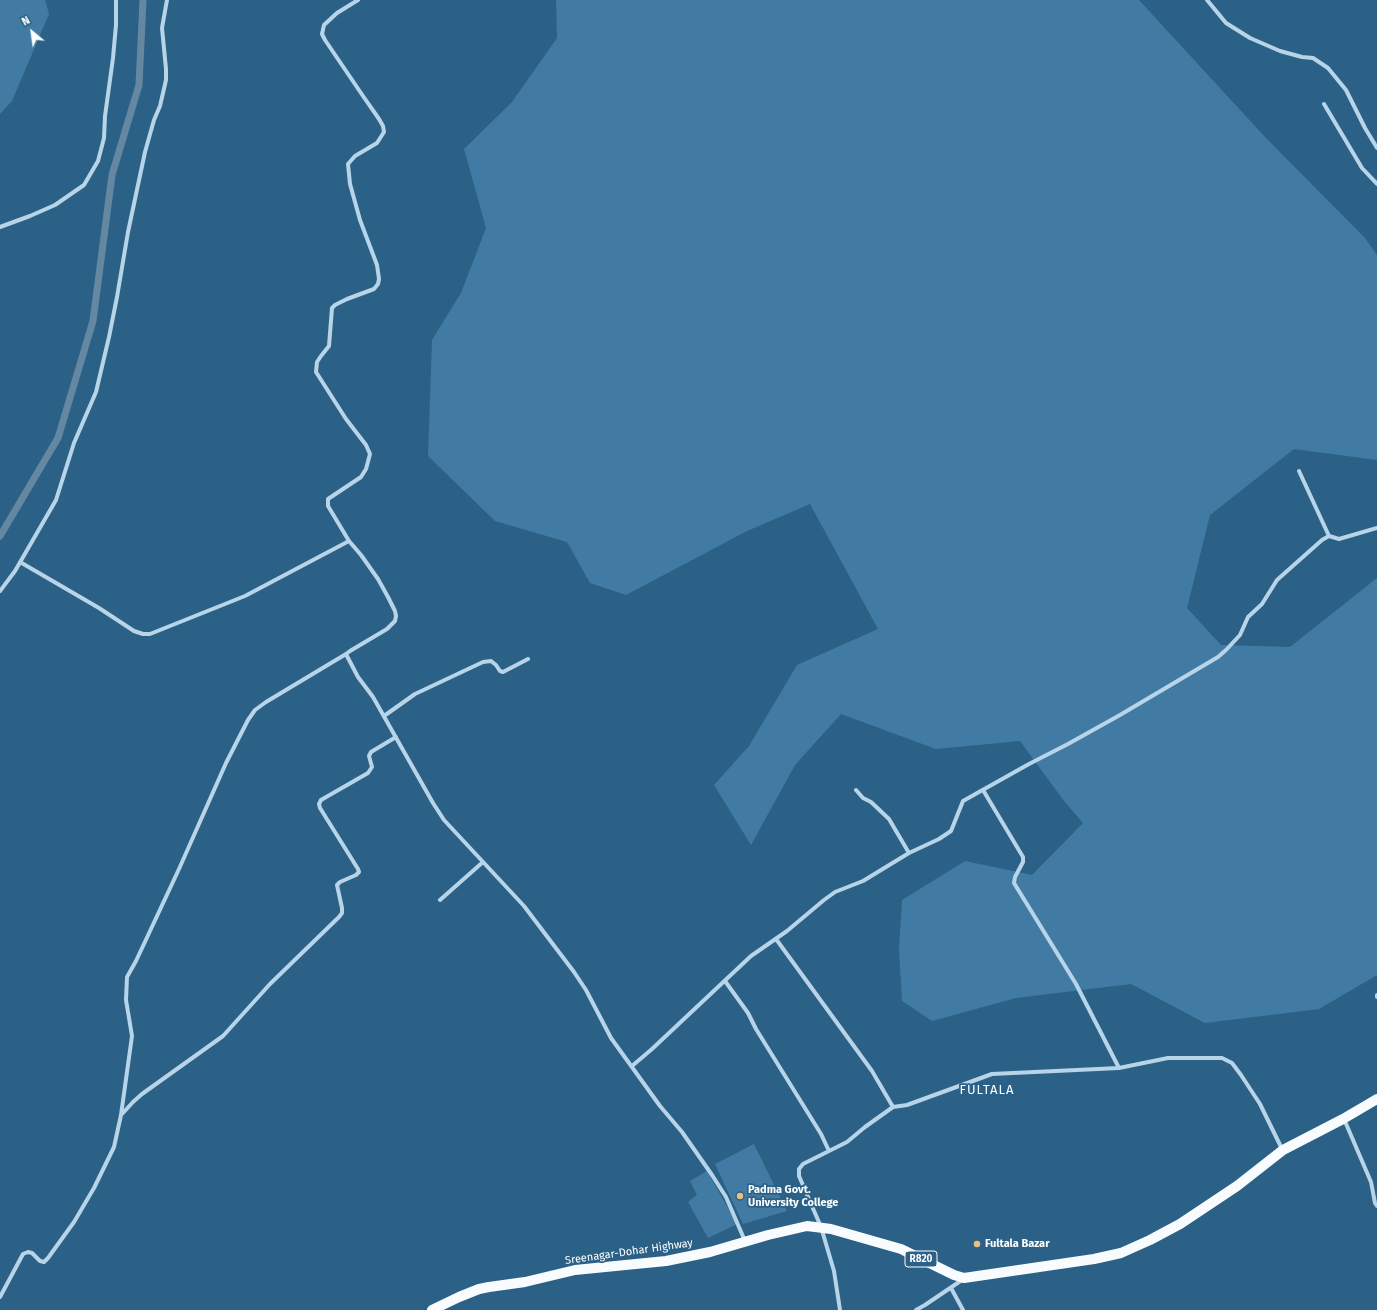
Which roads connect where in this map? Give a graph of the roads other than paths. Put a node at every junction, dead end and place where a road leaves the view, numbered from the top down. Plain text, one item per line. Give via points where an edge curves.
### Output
1 (116, 0) edge
2 (167, 0) edge
3 (358, 0) edge
4 (1207, 0) edge
5 (1324, 104) dead end
6 (1377, 148) edge
7 (1377, 184) edge
8 (0, 227) edge
9 (1300, 471) dead end
10 (1377, 528) edge
11 (1329, 536) junction
12 (349, 541) junction
13 (20, 562) junction
14 (0, 591) edge
15 (346, 654) junction
16 (528, 659) dead end
17 (384, 716) junction
18 (396, 737) junction
19 (856, 790) dead end
20 (983, 790) junction
21 (909, 853) junction
22 (483, 862) junction
23 (440, 900) dead end
24 (776, 939) junction
25 (725, 981) junction
26 (632, 1066) junction
27 (1118, 1068) junction
28 (1377, 1099) edge
29 (893, 1107) junction
30 (121, 1115) junction
31 (1343, 1119) junction
32 (1283, 1150) junction
33 (829, 1151) junction
34 (1377, 1206) edge
35 (821, 1227) junction
36 (746, 1242) junction
37 (964, 1278) junction
38 (951, 1288) junction
39 (0, 1297) edge
40 (432, 1310) edge
41 (840, 1310) edge
42 (916, 1310) edge
43 (964, 1310) edge

1 - 8 street via 113,58 104,138 98,161 84,185 55,205
2 - 13 street via 162,28 166,80 145,152 128,232 118,297 96,392 74,443 56,500
3 - 12 street via 324,24 322,34 383,126 381,138 348,164 350,184 377,265 379,279 374,289 347,299 332,308 329,346 320,356 316,372 370,454 361,477 328,499 328,506
4 - 6 street via 1226,23 1250,38 1280,51 1313,58 1328,68 1346,90
5 - 7 street via 1362,168
9 - 11 street
10 - 11 street via 1339,539
11 - 20 street via 1277,580 1262,604 1248,617 1240,634 1218,657 1074,741
12 - 13 street via 245,596 150,634 134,631
12 - 15 street via 378,579 396,616 387,629
13 - 14 street
15 - 17 street
15 - 30 street via 256,710 248,720 226,763 127,977 126,1000 132,1036
16 - 17 street via 503,672 491,661 483,662 415,694
17 - 18 street
18 - 22 street via 444,820
18 - 30 street via 371,752 369,756 372,766 368,773 321,800 319,804 359,872 337,885 342,913 270,984 223,1036 142,1094
19 - 21 street via 889,819
20 - 21 street via 963,801 951,831
20 - 27 street via 1023,857 1014,883 1076,984
21 - 24 street via 863,881 835,892
22 - 23 street
22 - 26 street via 524,906 574,972 611,1038
24 - 25 street via 751,956
24 - 29 street via 872,1070
25 - 26 street
25 - 33 street via 748,1013
26 - 36 street via 712,1175 726,1197
27 - 29 street via 992,1074 907,1105
27 - 32 street via 1168,1058 1228,1060 1260,1104
28 - 31 main road, Sreenagar-Dohar Highway / R820
29 - 33 street via 847,1142
30 - 39 street via 114,1147 74,1222 46,1260 40,1261 28,1252 23,1254
31 - 32 main road, Sreenagar-Dohar Highway / R820
31 - 34 street via 1371,1182 1374,1203
32 - 37 main road, Sreenagar-Dohar Highway / R820 via 1237,1186 1180,1224 1121,1253
33 - 35 street via 802,1164 799,1169 799,1176
35 - 36 main road, Sreenagar-Dohar Highway / R820 via 807,1226
35 - 37 main road, Sreenagar-Dohar Highway / R820 via 901,1249
35 - 41 street via 834,1271
36 - 40 main road, Sreenagar-Dohar Highway / R820 via 666,1261 575,1270 525,1282 484,1288
37 - 38 street
38 - 42 street
38 - 43 street

